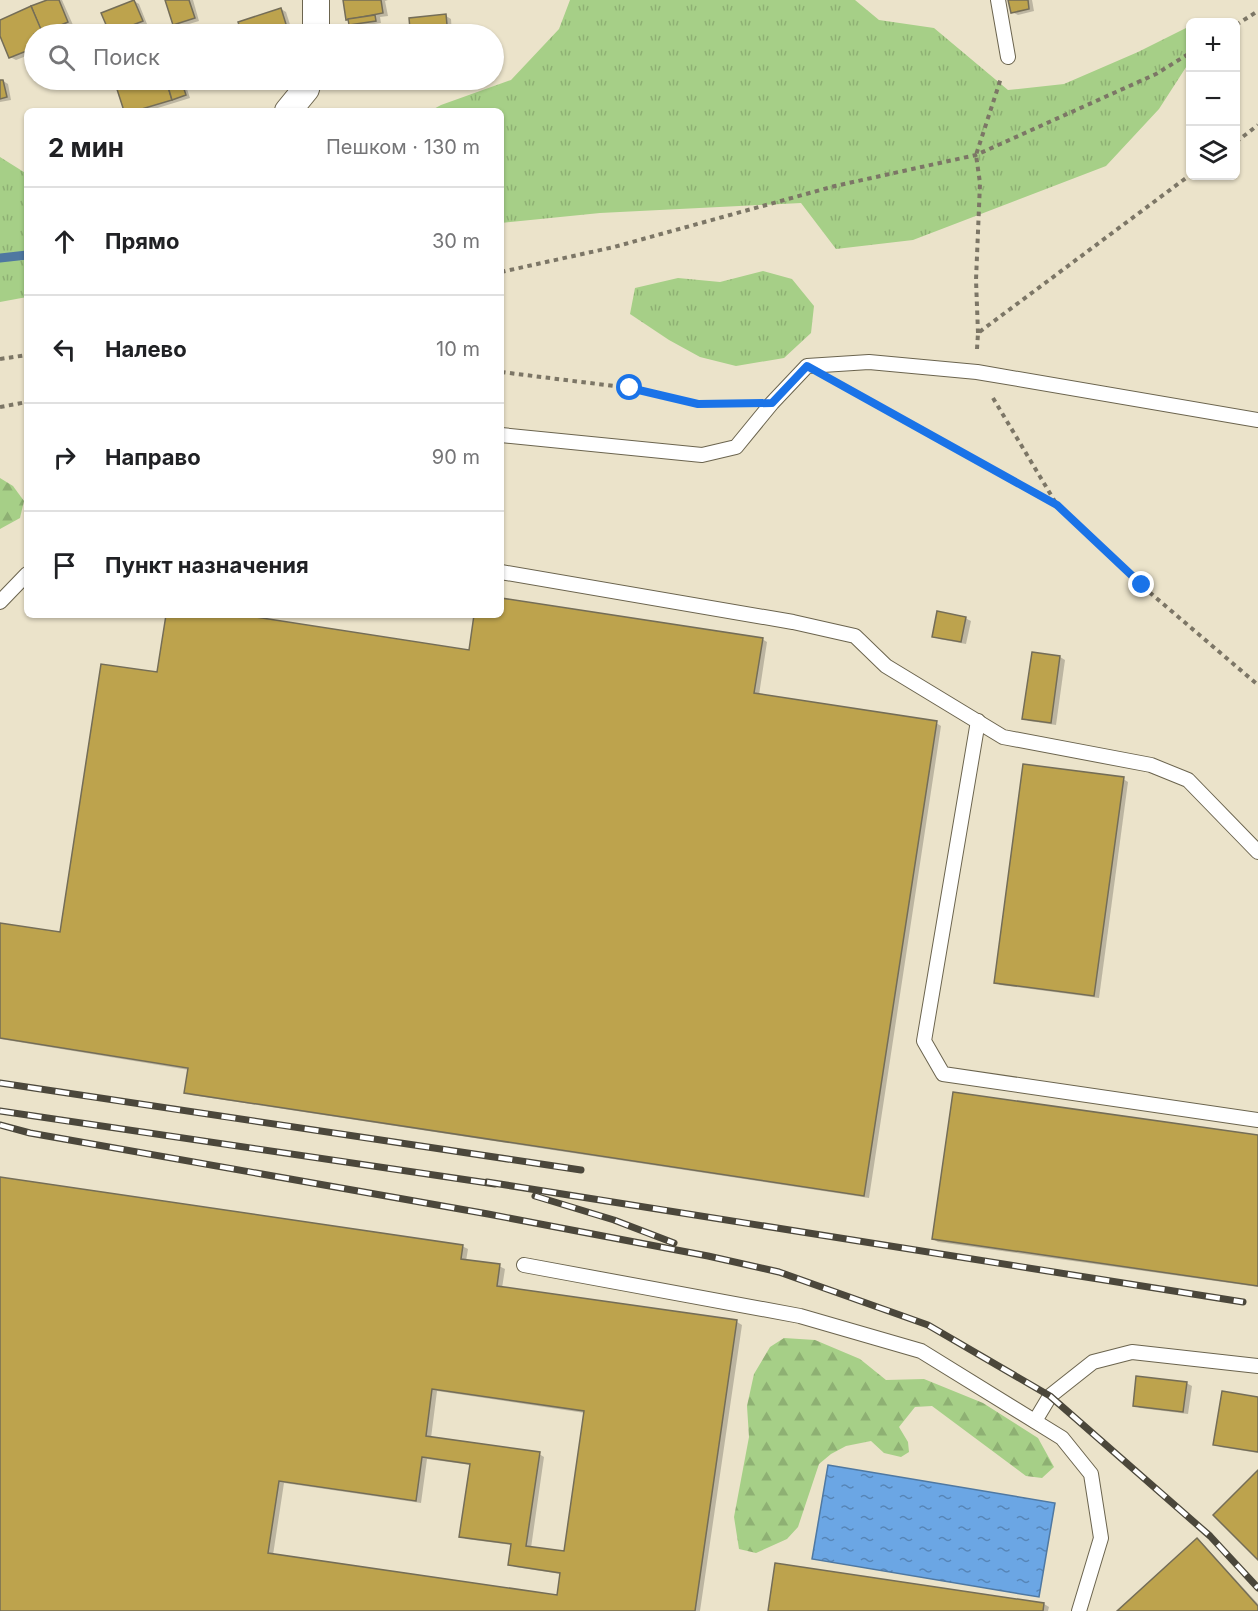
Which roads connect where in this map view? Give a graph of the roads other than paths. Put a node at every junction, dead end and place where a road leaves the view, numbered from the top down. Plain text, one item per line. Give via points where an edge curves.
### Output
1 (316, 0) edge
2 (998, 0) edge
3 (316, 24) edge
4 (1008, 57) road end
5 (305, 90) edge
6 (290, 108) edge
7 (1258, 420) edge
8 (504, 435) edge
9 (504, 573) edge
10 (24, 577) edge
11 (0, 602) edge
12 (978, 721) junction
13 (1258, 852) edge
14 (1258, 1120) edge
15 (524, 1265) dead end
16 (1258, 1366) edge
17 (1035, 1421) junction
18 (1078, 1611) edge

1 - 3 street
2 - 4 lane
5 - 6 street
7 - 8 lane via 977,372 869,362 807,366 736,447 702,455
9 - 12 lane via 855,636 886,666
10 - 11 lane
12 - 13 lane via 1003,737 1151,765 1188,780
12 - 14 lane via 924,1041 942,1074
15 - 17 lane via 800,1316 921,1351
16 - 17 lane via 1122,1354 1093,1362 1050,1396
17 - 18 lane via 1062,1438 1091,1474 1101,1538

